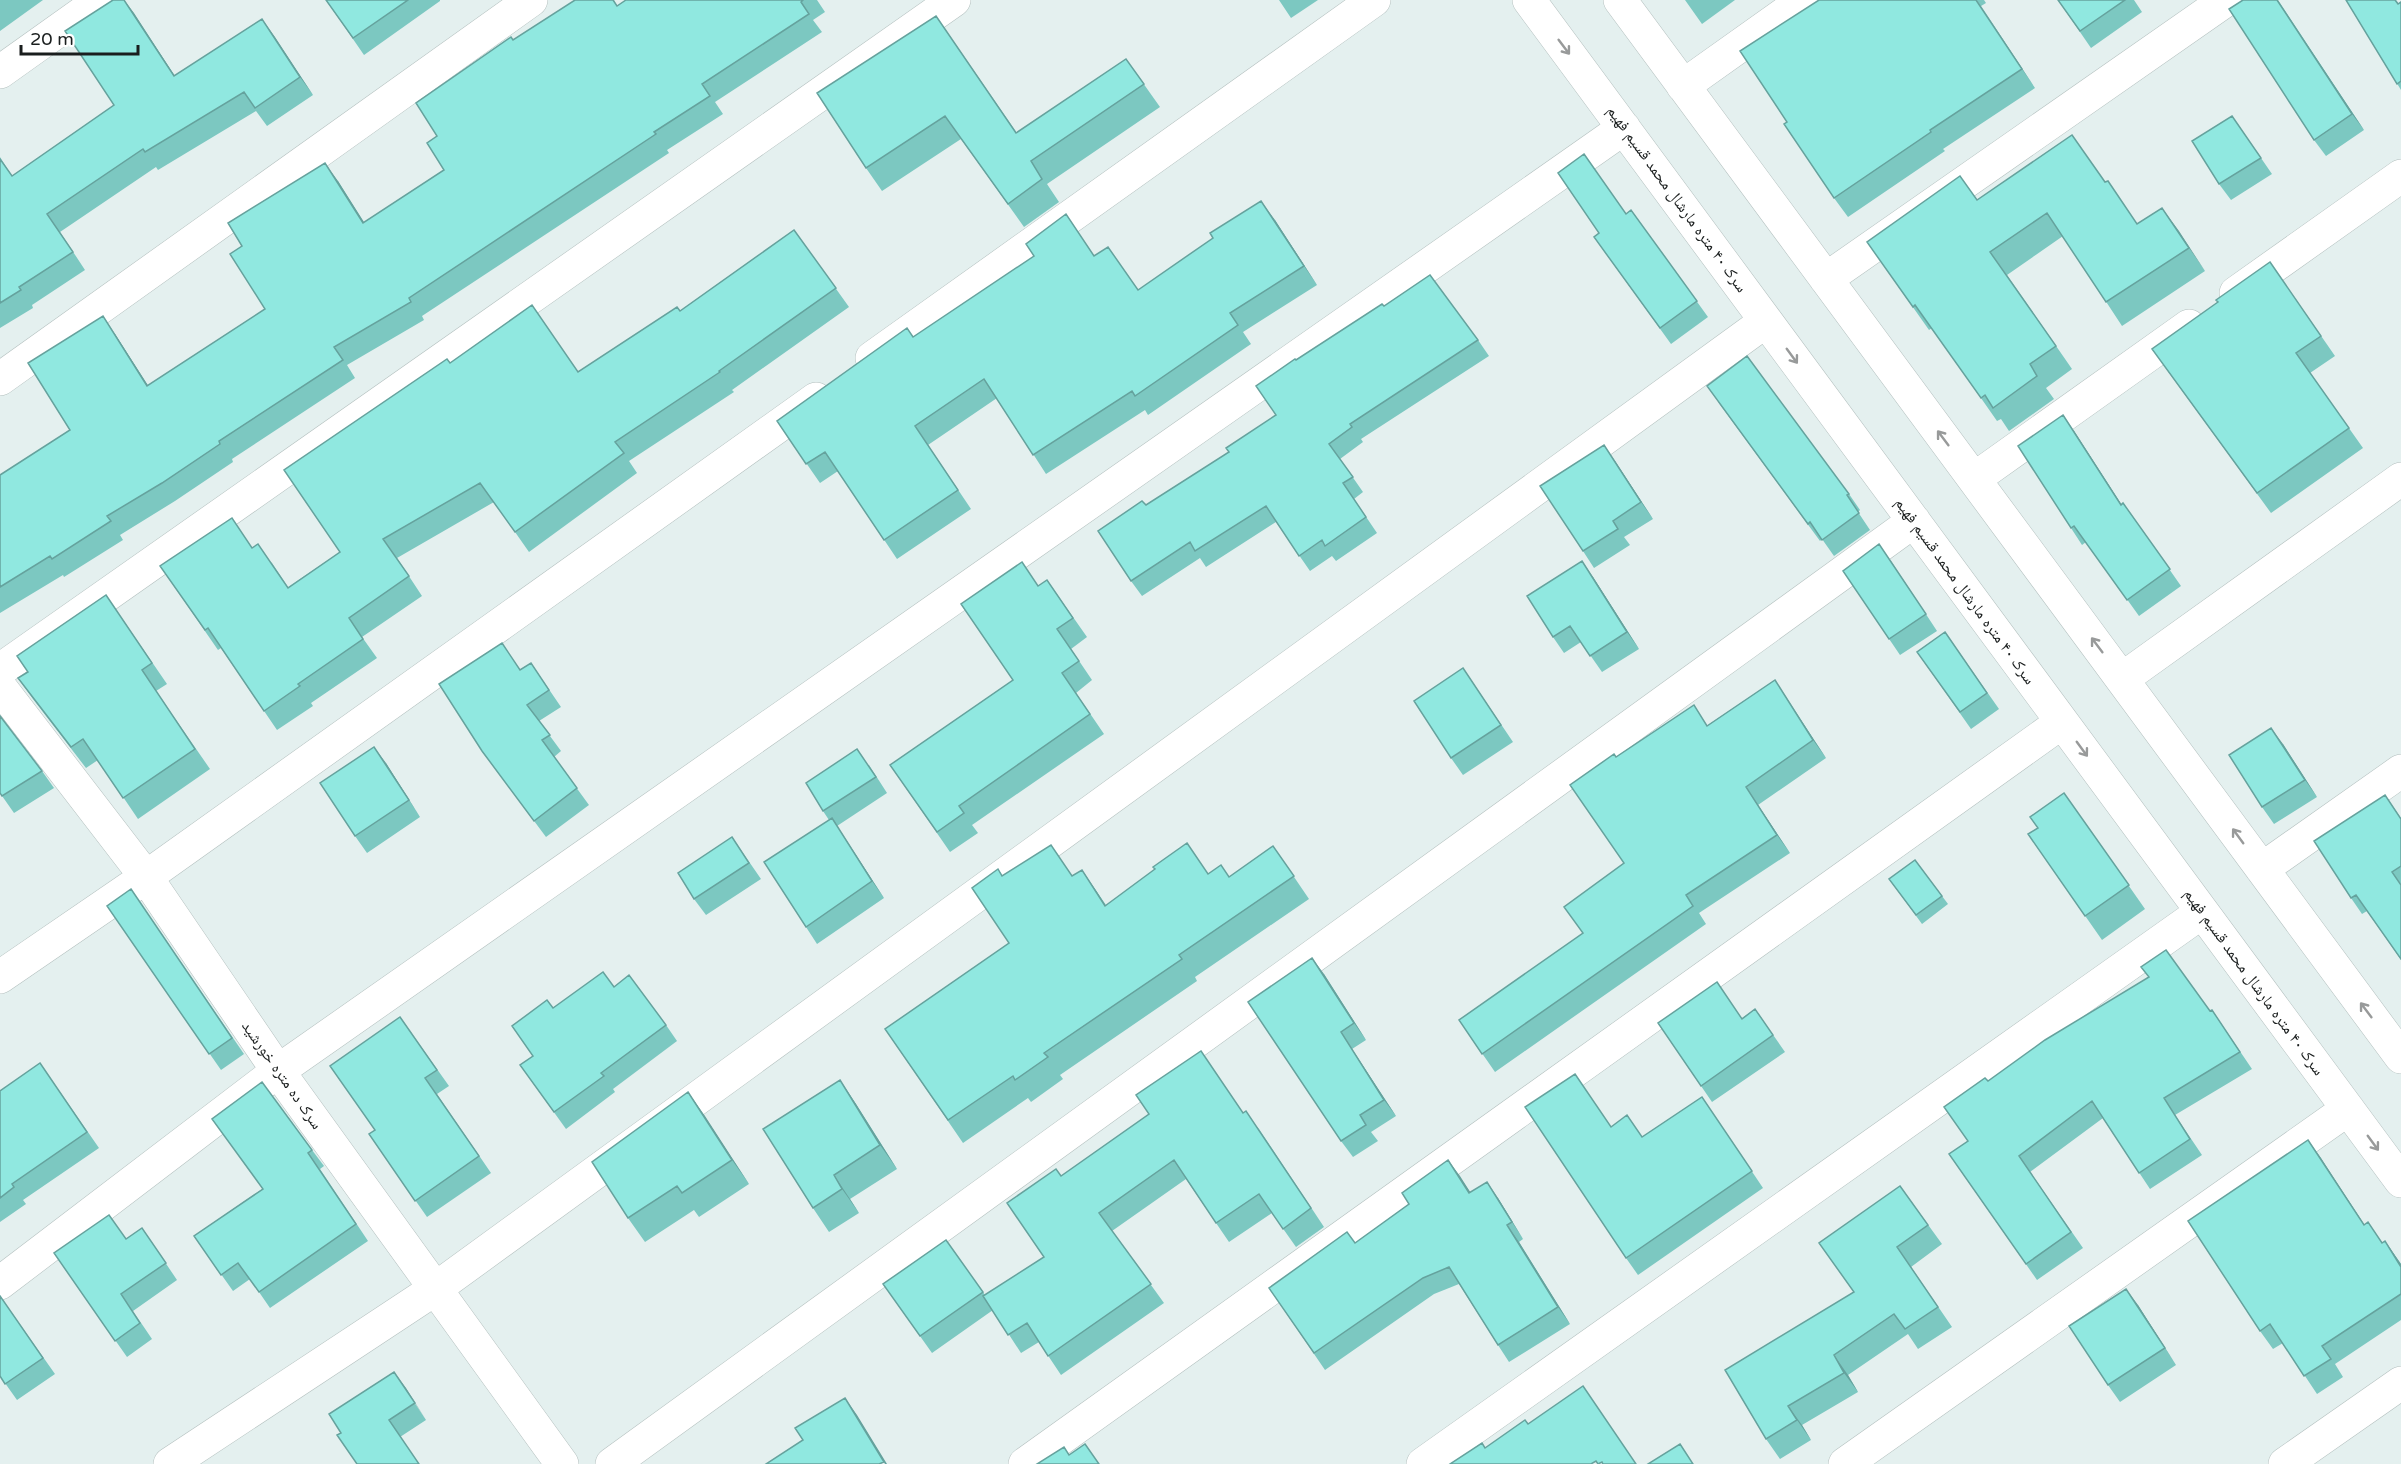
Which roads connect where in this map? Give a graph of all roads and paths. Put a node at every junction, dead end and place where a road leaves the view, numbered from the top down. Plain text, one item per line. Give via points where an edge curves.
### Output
1 (102, 0) edge
2 (531, 0) edge
3 (954, 0) edge
4 (1374, 0) edge
5 (1529, 0) edge
6 (1620, 0) edge
7 (1804, 0) edge
8 (2226, 0) edge
9 (0, 72) edge
10 (1683, 86) junction
11 (1624, 128) junction
12 (2401, 176) edge
13 (1826, 279) junction
14 (1766, 321) junction
15 (0, 379) edge
16 (1974, 479) junction
17 (2401, 479) edge
18 (1914, 521) junction
19 (0, 670) edge
20 (2122, 679) junction
21 (0, 687) edge
22 (2062, 722) junction
23 (2401, 771) edge
24 (2262, 869) junction
25 (146, 877) junction
26 (2202, 912) junction
27 (0, 978) edge
28 (2401, 1057) edge
29 (279, 1071) junction
30 (2348, 1109) junction
31 (2401, 1181) edge
32 (0, 1283) edge
33 (435, 1289) junction
34 (2401, 1383) edge
35 (170, 1464) edge
36 (562, 1464) edge
37 (612, 1464) edge
38 (1025, 1464) edge
39 (1422, 1464) edge
40 (1845, 1464) edge
41 (2285, 1464) edge

1 - 9 street
2 - 15 street
3 - 19 street
4 - 25 street
5 -> 11 street, سرک ۴۰ متره مارشال محمد قسیم فهیم
6 - 10 street
7 - 10 street
8 - 13 street
10 - 13 street
11 - 14 street, سرک ۴۰ متره مارشال محمد قسیم فهیم
11 - 29 street
12 - 16 street
16 -> 13 street
14 -> 18 street, سرک ۴۰ متره مارشال محمد قسیم فهیم
14 - 33 street
20 -> 16 street
17 - 20 street
18 - 22 street, سرک ۴۰ متره مارشال محمد قسیم فهیم
18 - 37 street
24 -> 20 street
21 - 25 street, سرک ده متره خورشید
22 -> 26 street, سرک ۴۰ متره مارشال محمد قسیم فهیم
22 - 38 street
23 - 24 street
28 -> 24 street
25 - 27 street
25 - 29 street, سرک ده متره خورشید
26 - 30 street, سرک ۴۰ متره مارشال محمد قسیم فهیم
26 - 39 street
29 - 32 street
29 - 33 street, سرک ده متره خورشید
30 -> 31 street, سرک ۴۰ متره مارشال محمد قسیم فهیم
30 - 40 street
33 - 35 street
33 - 36 street, سرک ده متره خورشید
34 - 41 street

